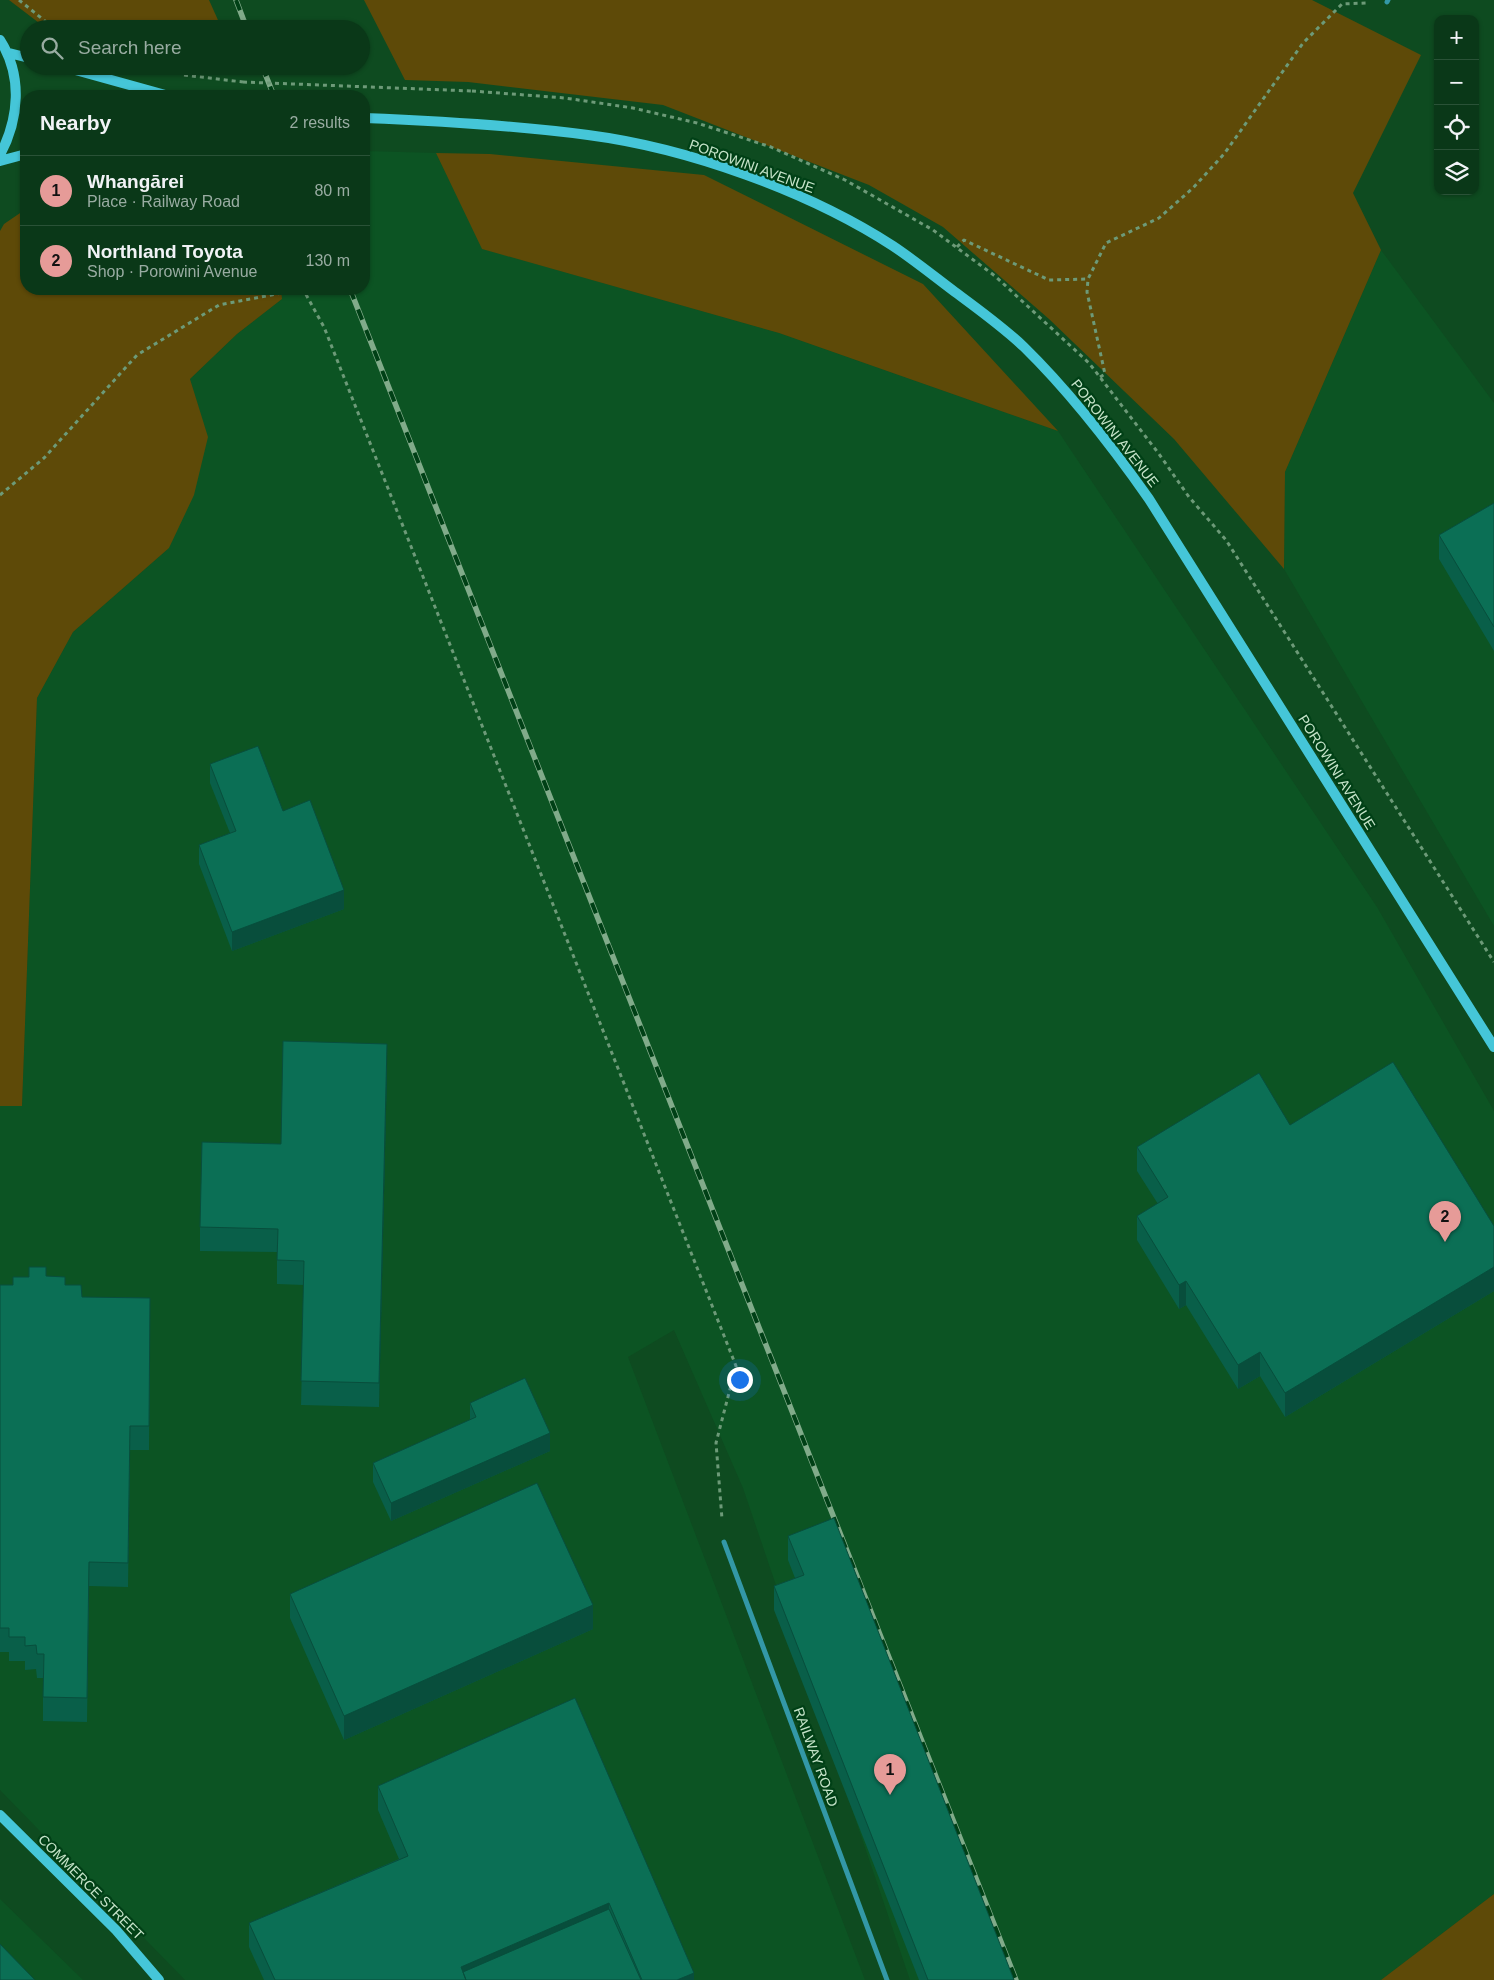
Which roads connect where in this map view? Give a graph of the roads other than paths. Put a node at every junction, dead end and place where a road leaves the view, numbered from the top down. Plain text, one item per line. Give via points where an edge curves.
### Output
1 (0, 40) edge
2 (9, 54) junction
3 (20, 56) edge
4 (93, 75) edge
5 (147, 90) edge
6 (370, 118) edge
7 (0, 155) edge
8 (20, 156) edge
9 (0, 161) edge
10 (1494, 1047) edge
11 (724, 1542) road end
12 (0, 1815) edge
13 (159, 1980) edge
14 (887, 1980) edge

1 - 2 main road
2 - 3 main road
2 - 7 main road via 17,93 15,115
4 - 5 main road
6 - 10 main road, POROWINI AVENUE via 479,123 590,135 670,151 736,172 791,192 892,246 1022,345 1069,394 1149,499
8 - 9 main road
11 - 14 street, RAILWAY ROAD
12 - 13 main road, COMMERCE STREET via 116,1930

